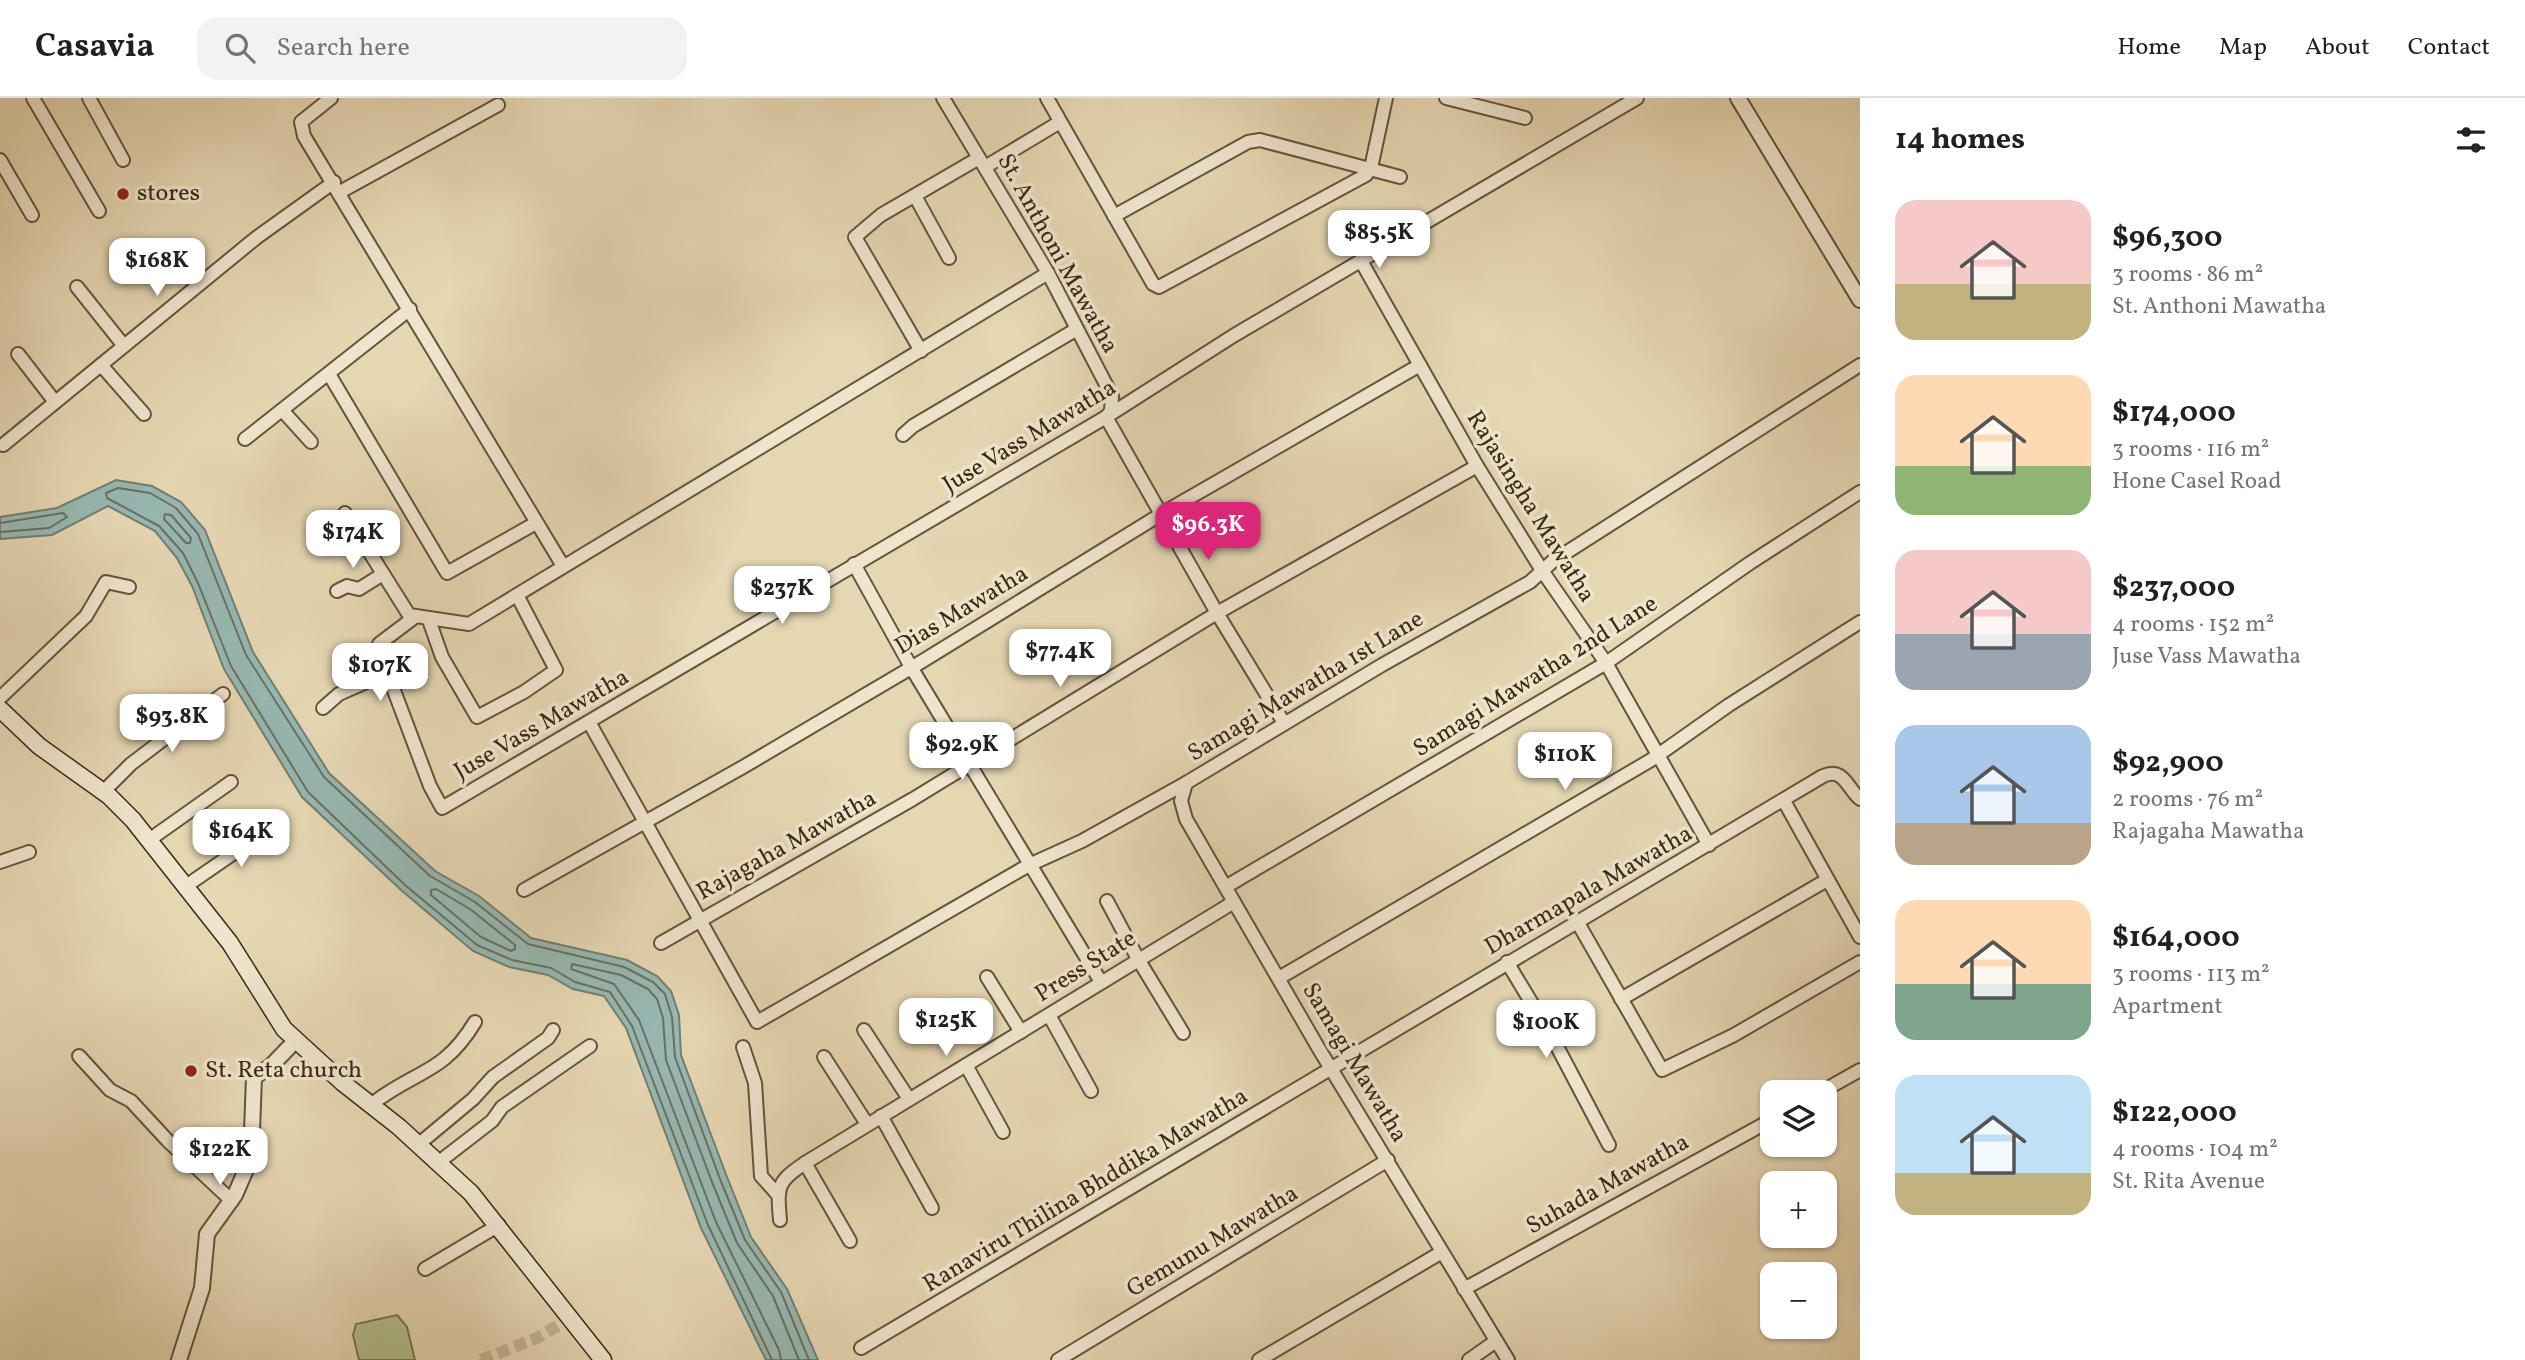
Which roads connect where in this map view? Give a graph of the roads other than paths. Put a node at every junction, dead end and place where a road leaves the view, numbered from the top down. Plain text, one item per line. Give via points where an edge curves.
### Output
1 (33, 98) edge
2 (89, 98) edge
3 (943, 98) edge
4 (1047, 98) edge
5 (1386, 98) edge
6 (1446, 98) edge
7 (1637, 98) edge
8 (1738, 98) edge
9 (327, 99) edge
10 (498, 105) dead end
11 (1525, 118) dead end
12 (1060, 122) junction
13 (0, 160) edge
14 (123, 160) dead end
15 (982, 163) junction
16 (1371, 168) junction
17 (1400, 177) dead end
18 (337, 187) junction
19 (915, 196) junction
20 (99, 211) dead end
21 (32, 215) dead end
22 (1114, 216) junction
23 (949, 258) dead end
24 (1361, 261) junction
25 (1048, 273) junction
26 (76, 287) dead end
27 (1860, 300) edge
28 (410, 309) junction
29 (1077, 329) junction
30 (124, 346) junction
31 (921, 351) junction
32 (18, 354) dead end
33 (101, 365) junction
34 (1420, 365) junction
35 (1860, 365) edge
36 (329, 374) junction
37 (55, 402) junction
38 (282, 410) junction
39 (144, 414) dead end
40 (1106, 417) junction
41 (903, 435) dead end
42 (245, 439) dead end
43 (311, 442) dead end
44 (3, 445) dead end
45 (1477, 466) junction
46 (1860, 492) edge
47 (345, 513) dead end
48 (1163, 513) junction
49 (536, 523) junction
50 (854, 564) junction
51 (563, 566) junction
52 (1543, 572) junction
53 (383, 574) junction
54 (129, 587) dead end
55 (337, 591) dead end
56 (517, 595) junction
57 (1217, 613) junction
58 (423, 618) junction
59 (1860, 622) edge
60 (1606, 663) junction
61 (911, 667) junction
62 (387, 673) junction
63 (223, 694) dead end
64 (0, 698) edge
65 (323, 708) dead end
66 (0, 709) edge
67 (589, 722) junction
68 (1284, 723) junction
69 (1660, 754) junction
70 (970, 763) junction
71 (231, 782) dead end
72 (1186, 783) junction
73 (103, 792) junction
74 (1860, 800) edge
75 (1784, 801) junction
76 (646, 822) junction
77 (276, 824) dead end
78 (149, 841) junction
79 (1709, 845) junction
80 (29, 852) dead end
81 (0, 862) edge
82 (1029, 865) junction
83 (1827, 880) junction
84 (186, 886) junction
85 (1227, 886) junction
86 (524, 890) dead end
87 (1107, 901) dead end
88 (1234, 902) junction
89 (701, 919) junction
90 (1578, 923) junction
91 (1860, 937) edge
92 (661, 943) dead end
93 (1138, 960) junction
94 (1507, 962) junction
95 (1860, 962) edge
96 (988, 977) dead end
97 (1279, 978) junction
98 (1101, 982) junction
99 (1620, 999) junction
100 (1049, 1015) junction
101 (475, 1022) dead end
102 (553, 1030) dead end
103 (864, 1030) dead end
104 (1021, 1032) junction
105 (1184, 1033) dead end
106 (295, 1041) junction
107 (590, 1046) dead end
108 (743, 1047) dead end
109 (79, 1056) dead end
110 (824, 1057) dead end
111 (965, 1065) junction
112 (1332, 1069) junction
113 (1860, 1070) edge
114 (1837, 1083) edge
115 (1091, 1091) dead end
116 (909, 1099) junction
117 (372, 1104) junction
118 (881, 1116) junction
119 (867, 1124) junction
120 (1760, 1126) edge
121 (1003, 1132) dead end
122 (419, 1144) junction
123 (1609, 1145) dead end
124 (1388, 1160) junction
125 (439, 1162) junction
126 (805, 1163) junction
127 (778, 1195) junction
128 (232, 1201) junction
129 (932, 1208) dead end
130 (780, 1220) dead end
131 (499, 1226) junction
132 (850, 1241) dead end
133 (1442, 1252) junction
134 (425, 1269) dead end
135 (1464, 1289) junction
136 (1496, 1341) junction
137 (861, 1348) dead end
138 (179, 1360) edge
139 (603, 1360) edge
140 (1058, 1360) edge
141 (1259, 1360) edge
142 (1469, 1360) edge
143 (1508, 1360) edge

1 - 20 street
2 - 14 street
3 - 15 street, St. Anthoni Mawatha
4 - 12 street
5 - 16 street
6 - 11 street
7 - 24 street, Juse Vass Mawatha
8 - 27 street
9 - 18 street via 301,122 304,136
10 - 18 street
12 - 15 street
12 - 22 street
13 - 21 street
15 - 19 street
15 - 25 street, St. Anthoni Mawatha
16 - 17 street
16 - 22 street via 1260,140 1248,142
16 - 22 street via 1159,287
18 - 28 street
18 - 30 street via 256,238
19 - 23 street
19 - 31 street via 855,237
24 - 34 street, Rajasingha Mawatha
24 - 40 street, Juse Vass Mawatha
25 - 29 street, St. Anthoni Mawatha
25 - 31 street
26 - 30 street
28 - 36 street
28 - 49 street
29 - 40 street, St. Anthoni Mawatha via 1112,396
29 - 41 street
30 - 33 street
31 - 51 street
32 - 37 street
33 - 37 street
33 - 39 street
34 - 45 street, Rajasingha Mawatha
34 - 48 street, Dias Mawatha
35 - 52 street, Samagi Mawatha 1st Lane via 1553,561
36 - 38 street
36 - 49 street via 447,573
37 - 44 street
38 - 42 street
38 - 43 street
40 - 48 street
40 - 50 street, Juse Vass Mawatha
45 - 52 street, Rajasingha Mawatha
45 - 57 street, Rajagaha Mawatha
46 - 60 street, Samagi Mawatha 2nd Lane
47 - 53 street
48 - 57 street
48 - 61 street, Dias Mawatha
49 - 51 street
50 - 61 street
50 - 67 street, Juse Vass Mawatha
51 - 56 street
52 - 60 street, Rajasingha Mawatha
52 - 68 street, Samagi Mawatha 1st Lane
53 - 55 street via 359,589 347,586
53 - 58 street via 409,615
54 - 64 street via 106,582 86,616
56 - 58 street via 469,624
56 - 58 street via 556,670 477,717
57 - 68 street
57 - 70 street, Rajagaha Mawatha
58 - 62 street via 379,643
59 - 69 street
60 - 69 street, Rajasingha Mawatha
60 - 85 street, Samagi Mawatha 2nd Lane
61 - 70 street
61 - 76 street, Dias Mawatha
62 - 65 street via 339,694
62 - 67 street, Juse Vass Mawatha via 442,808
63 - 73 street via 131,764
66 - 73 main road via 39,746
67 - 76 street
68 - 72 street, Samagi Mawatha 1st Lane
69 - 79 street, Rajasingha Mawatha
69 - 97 street
70 - 82 street
70 - 89 street, Rajagaha Mawatha
71 - 78 street
72 - 82 street, Samagi Mawatha 1st Lane
72 - 85 street, Samagi Mawatha via 1181,801 1186,819
73 - 78 main road
74 - 75 street, Dharmapala Mawatha via 1845,780 1832,772
75 - 79 street, Dharmapala Mawatha
75 - 83 street
76 - 86 street, Dias Mawatha
76 - 89 street
77 - 84 street
78 - 84 main road
79 - 90 street, Dharmapala Mawatha
80 - 81 street
82 - 89 street, Samagi Mawatha 1st Lane via 757,1022
82 - 98 street
83 - 91 street
83 - 99 street
84 - 106 main road
85 - 88 street, Samagi Mawatha
87 - 93 street
88 - 93 street, Press State
88 - 97 street, Samagi Mawatha
89 - 92 street, Rajagaha Mawatha
90 - 94 street, Dharmapala Mawatha
90 - 99 street
93 - 98 street, Press State
93 - 105 street
94 - 112 street, Dharmapala Mawatha
94 - 123 street
95 - 99 street via 1666,1070
96 - 104 street
97 - 112 street, Samagi Mawatha
98 - 100 street, Press State
100 - 104 street, Press State
100 - 115 street
101 - 117 street via 461,1046 436,1068
102 - 122 street
103 - 116 street
104 - 111 street, Press State
106 - 117 main road
106 - 128 street via 254,1077 251,1158
107 - 125 street via 502,1107 492,1121
108 - 127 street via 755,1083 761,1176
109 - 128 street
110 - 119 street
111 - 116 street, Press State
111 - 121 street
112 - 124 street, Samagi Mawatha
112 - 137 street, Ranaviru Thilina Bhddika Mawatha
113 - 114 street
116 - 118 street, Press State
117 - 122 main road
118 - 119 street, Press State
118 - 129 street
119 - 126 street, Press State
120 - 135 street, Suhada Mawatha
122 - 125 main road
124 - 133 street, Samagi Mawatha
124 - 140 street, Gemunu Mawatha
125 - 131 main road
126 - 127 street, Press State via 782,1179
126 - 132 street
127 - 130 street
128 - 138 street via 207,1234 202,1288
131 - 134 street
131 - 139 main road
133 - 135 street, Samagi Mawatha
133 - 141 street
135 - 136 street, Samagi Mawatha
136 - 142 street
136 - 143 street, Samagi Mawatha

